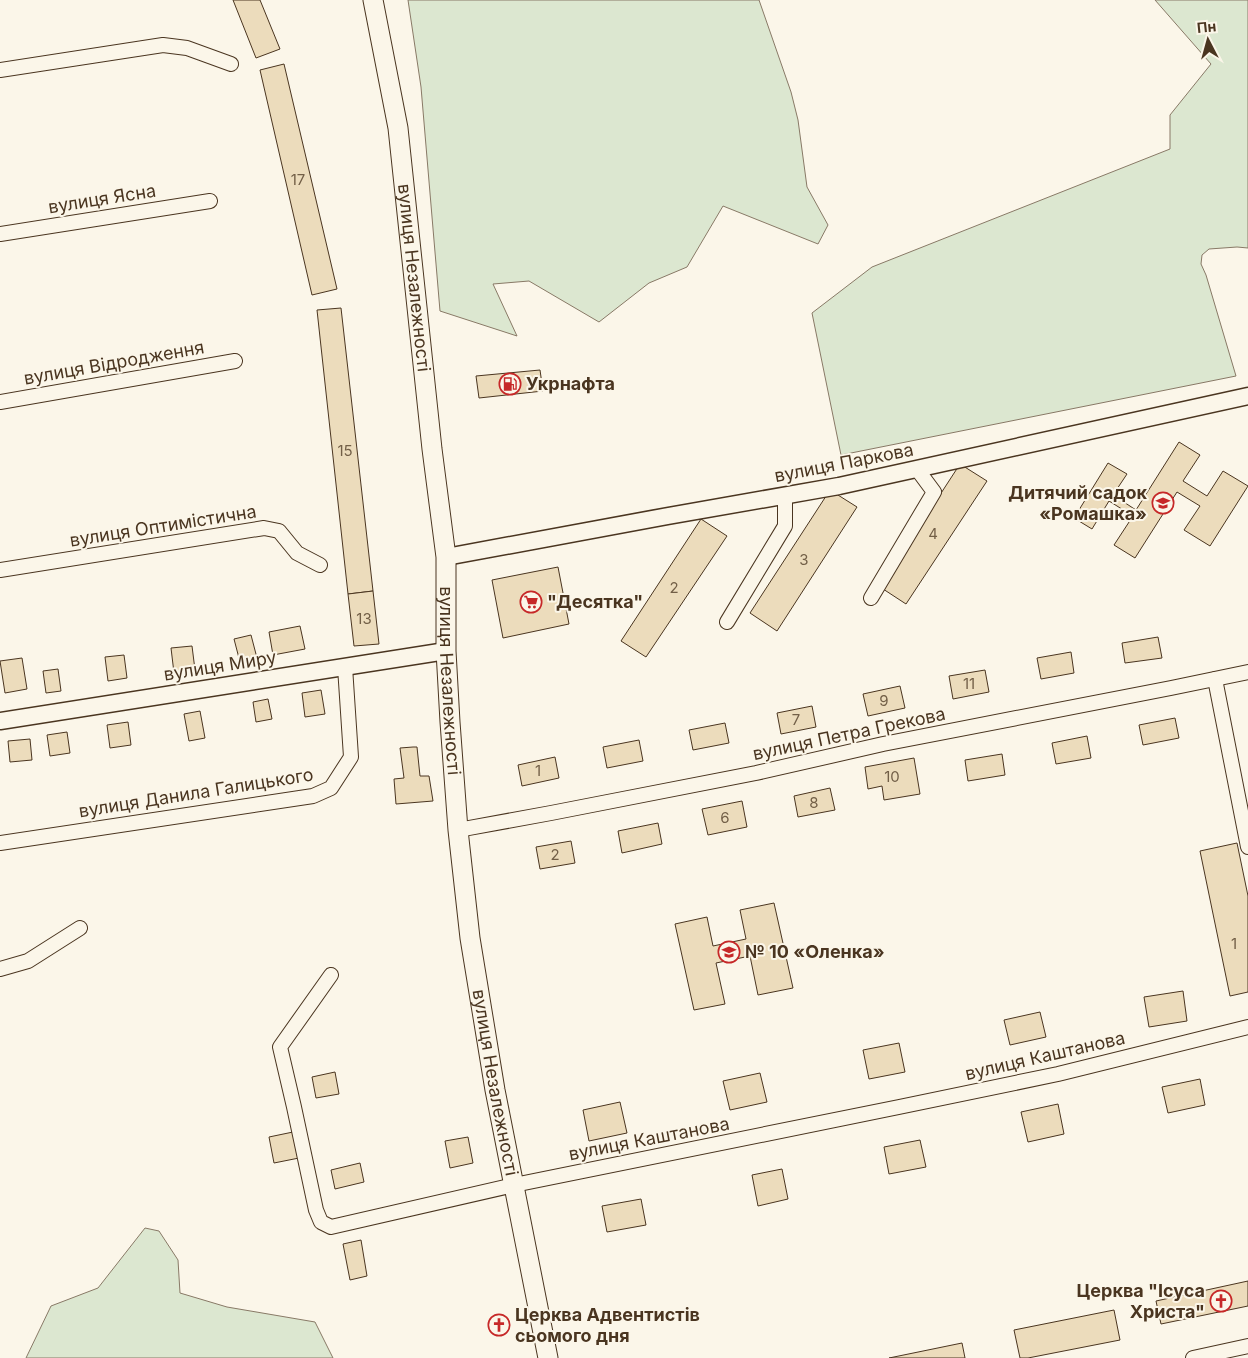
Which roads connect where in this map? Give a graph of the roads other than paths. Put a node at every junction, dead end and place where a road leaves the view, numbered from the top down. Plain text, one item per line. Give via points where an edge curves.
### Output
1 (373, 0) edge
2 (230, 64) dead end
3 (0, 70) edge
4 (210, 201) dead end
5 (0, 234) edge
6 (235, 361) dead end
7 (1248, 396) edge
8 (0, 402) edge
9 (916, 469) junction
10 (784, 496) junction
11 (446, 557) junction
12 (320, 565) dead end
13 (0, 570) edge
14 (871, 598) dead end
15 (728, 622) dead end
16 (446, 651) junction
17 (345, 667) junction
18 (1248, 672) edge
19 (1215, 679) junction
20 (0, 721) edge
21 (458, 830) junction
22 (0, 843) edge
23 (1248, 847) edge
24 (80, 928) dead end
25 (0, 968) edge
26 (331, 975) dead end
27 (1248, 1028) edge
28 (514, 1185) junction
29 (1248, 1346) edge
30 (548, 1358) edge
31 (1193, 1358) edge

1 - 11 main road, вулиця Незалежності via 398,128
2 - 3 street via 187,48 163,45
4 - 5 street, вулиця Ясна
6 - 8 street, вулиця Відродження
7 - 9 street, вулиця Паркова
9 - 10 street, вулиця Паркова
9 - 14 street via 934,492
10 - 11 street, вулиця Паркова
10 - 15 street via 785,526
11 - 16 main road, вулиця Незалежності
12 - 13 street, вулиця Оптимістична via 298,553 279,532 264,528
16 - 17 street, вулиця Миру
16 - 21 main road, вулиця Незалежності
17 - 20 street, вулиця Миру
17 - 22 street, вулиця Данила Галицького via 351,757 331,788 313,796
18 - 19 street, вулиця Петра Грекова
19 - 21 street, вулиця Петра Грекова via 551,814
19 - 23 street
21 - 28 main road, вулиця Незалежності via 470,938
24 - 25 street via 28,961
26 - 28 street, вулиця Каштанова via 280,1047 321,1222 331,1227
27 - 28 street, вулиця Каштанова via 1011,1084
28 - 30 main road, вулиця Незалежності
29 - 31 street

